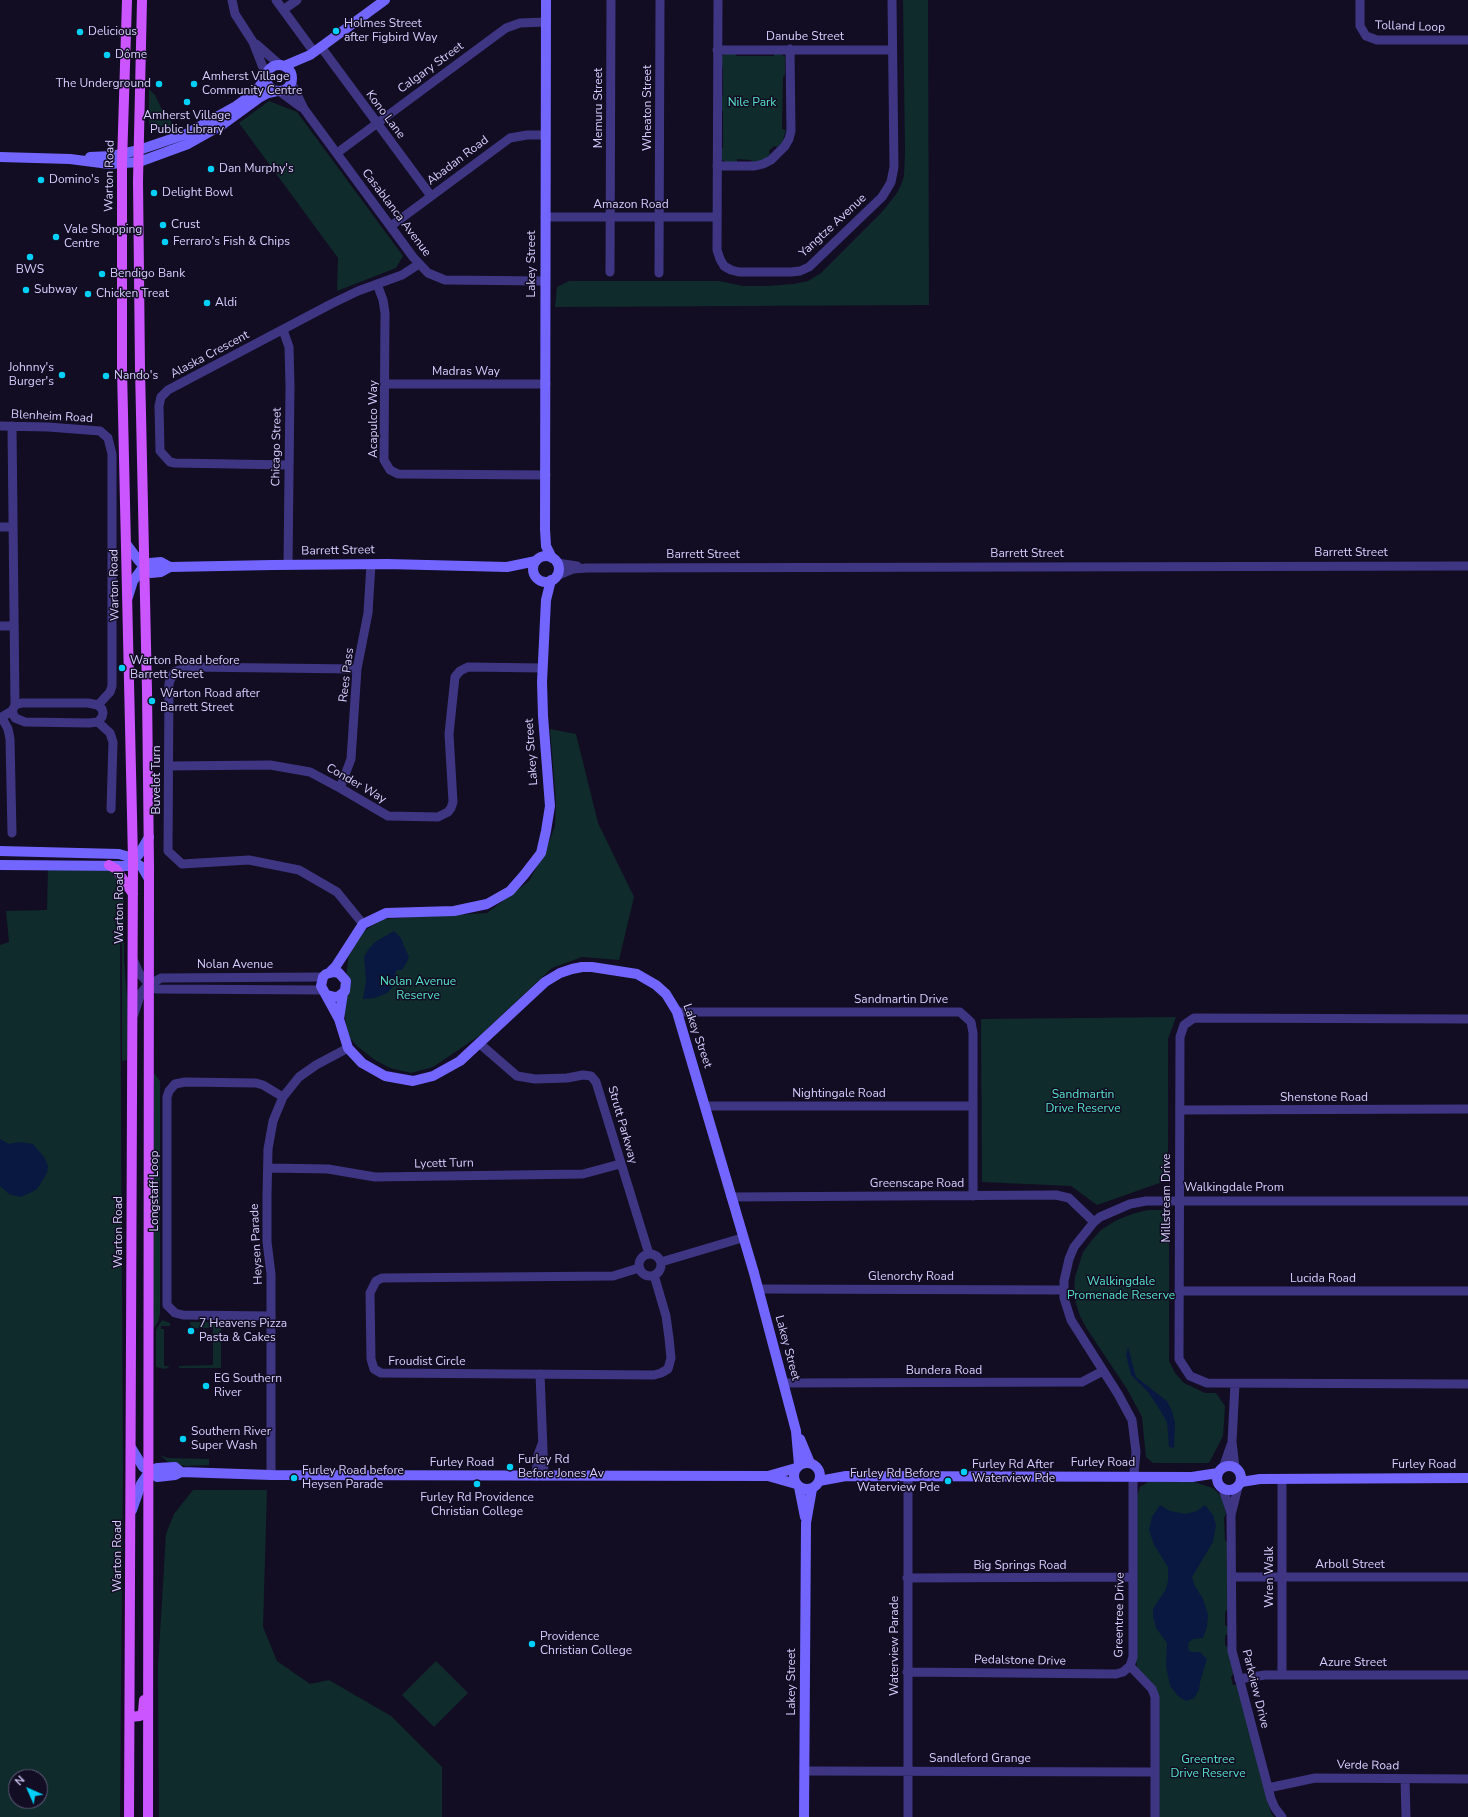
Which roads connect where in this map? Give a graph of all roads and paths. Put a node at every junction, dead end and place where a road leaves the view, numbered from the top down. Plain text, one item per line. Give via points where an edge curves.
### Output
1 (127, 0) edge
2 (142, 0) edge
3 (232, 0) edge
4 (276, 0) edge
5 (297, 0) edge
6 (385, 0) edge
7 (546, 0) edge
8 (611, 0) edge
9 (660, 0) edge
10 (718, 0) edge
11 (892, 0) edge
12 (1360, 0) edge
13 (283, 10) junction
14 (546, 22) junction
15 (1468, 40) edge
16 (253, 42) junction
17 (790, 49) junction
18 (717, 50) junction
19 (892, 50) junction
20 (315, 52) junction
21 (282, 65) junction
22 (266, 76) junction
23 (291, 79) junction
24 (278, 91) junction
25 (304, 109) junction
26 (376, 124) junction
27 (546, 135) junction
28 (139, 150) junction
29 (336, 153) junction
30 (0, 157) edge
31 (122, 159) junction
32 (139, 162) junction
33 (717, 166) junction
34 (431, 196) junction
35 (545, 217) junction
36 (610, 217) junction
37 (659, 217) junction
38 (717, 217) junction
39 (392, 226) junction
40 (419, 264) junction
41 (610, 272) dead end
42 (659, 273) dead end
43 (545, 281) junction
44 (377, 284) junction
45 (283, 330) junction
46 (386, 384) junction
47 (546, 384) junction
48 (0, 426) edge
49 (12, 426) junction
50 (289, 465) junction
51 (546, 475) junction
52 (0, 527) edge
53 (12, 527) junction
54 (545, 529) junction
55 (127, 545) junction
56 (537, 560) junction
57 (555, 560) junction
58 (371, 564) junction
59 (288, 565) junction
60 (144, 566) junction
61 (1468, 566) edge
62 (507, 567) junction
63 (587, 568) junction
64 (536, 576) junction
65 (554, 578) junction
66 (128, 597) junction
67 (546, 600) junction
68 (0, 626) edge
69 (14, 626) junction
70 (542, 668) junction
71 (357, 669) junction
72 (98, 705) junction
73 (14, 708) junction
74 (1, 718) edge
75 (98, 722) junction
76 (169, 766) junction
77 (340, 788) junction
78 (111, 808) dead end
79 (12, 833) dead end
80 (149, 837) junction
81 (0, 851) edge
82 (133, 860) junction
83 (0, 865) edge
84 (108, 865) junction
85 (149, 879) junction
86 (133, 894) junction
87 (363, 924) junction
88 (343, 955) junction
89 (133, 958) junction
90 (326, 975) junction
91 (345, 978) junction
92 (150, 984) junction
93 (324, 992) junction
94 (343, 993) junction
95 (677, 1012) junction
96 (133, 1019) junction
97 (339, 1019) junction
98 (1468, 1019) edge
99 (480, 1044) junction
100 (348, 1048) junction
101 (283, 1098) junction
102 (706, 1106) junction
103 (973, 1106) junction
104 (1468, 1109) edge
105 (1180, 1110) junction
106 (620, 1164) junction
107 (268, 1168) junction
108 (973, 1196) junction
109 (730, 1197) junction
110 (1179, 1200) junction
111 (1468, 1201) edge
112 (1094, 1222) junction
113 (742, 1238) junction
114 (649, 1254) junction
115 (661, 1262) junction
116 (640, 1268) junction
117 (654, 1275) junction
118 (758, 1288) junction
119 (1064, 1290) junction
120 (1179, 1291) junction
121 (1468, 1291) edge
122 (271, 1316) junction
123 (1103, 1371) junction
124 (540, 1374) junction
125 (783, 1384) junction
126 (1235, 1384) junction
127 (1468, 1384) edge
128 (796, 1431) junction
129 (1232, 1442) junction
130 (132, 1449) junction
131 (810, 1463) junction
132 (798, 1467) junction
133 (1237, 1469) junction
134 (819, 1470) junction
135 (149, 1472) junction
136 (270, 1475) junction
137 (540, 1476) junction
138 (768, 1476) junction
139 (846, 1476) junction
140 (908, 1476) junction
141 (1134, 1476) junction
142 (1220, 1478) junction
143 (1468, 1478) edge
144 (1260, 1479) junction
145 (1282, 1479) junction
146 (816, 1485) junction
147 (1239, 1485) junction
148 (798, 1486) junction
149 (132, 1510) junction
150 (1231, 1515) junction
151 (806, 1523) junction
152 (1133, 1577) junction
153 (1232, 1577) junction
154 (1282, 1577) junction
155 (1468, 1577) edge
156 (907, 1578) junction
157 (150, 1640) junction
158 (1130, 1666) junction
159 (907, 1672) junction
160 (1282, 1675) junction
161 (1468, 1675) edge
162 (1239, 1679) junction
163 (130, 1717) junction
164 (805, 1771) junction
165 (908, 1771) junction
166 (1155, 1772) junction
167 (1405, 1779) junction
168 (1468, 1779) edge
169 (1268, 1788) junction
170 (129, 1817) edge
171 (148, 1817) edge
172 (804, 1817) edge
173 (908, 1817) edge
174 (1155, 1817) edge
175 (1282, 1817) edge
176 (1406, 1817) edge

1 - 31 main road, Warton Road
2 - 28 main road
3 - 16 street via 238,20
4 - 13 street, Kono Lane
5 - 13 street
6 - 20 street
7 - 14 street, Lakey Street
8 - 36 street, Memuru Street
9 - 37 street, Wheaton Street
10 - 18 street, Yangtze Avenue
11 - 19 street, Yangtze Avenue
12 - 15 street, Tolland Loop via 1360,26 1366,36 1377,40
13 - 20 street, Kono Lane
14 - 26 street, Calgary Street via 520,23 506,28
14 - 27 street, Lakey Street
16 - 21 street
16 - 22 street
17 - 18 street, Danube Street
17 - 19 street, Danube Street
17 - 33 street via 791,131 785,146 763,164
18 - 33 street, Yangtze Avenue
19 - 38 street, Yangtze Avenue via 894,167 891,182 882,197 817,260 809,267 791,272 731,270 724,266 717,250
20 - 21 street
20 - 23 street
20 - 26 street, Kono Lane
21 - 22 street via 271,67
21 - 23 street via 288,69
22 - 24 street via 269,86
22 - 28 street via 254,93 208,123 169,141
23 - 24 street via 287,88
23 - 25 street, Casablanca Avenue
24 - 25 street, Casablanca Avenue
24 - 32 street via 259,98 222,125 188,144
25 - 29 street, Casablanca Avenue
26 - 29 street, Calgary Street
26 - 34 street, Kono Lane
27 - 34 street, Abadan Road via 510,138
27 - 35 street, Lakey Street
28 - 31 street
28 - 32 main road
29 - 39 street, Casablanca Avenue
30 - 31 street via 70,159 104,164
31 - 32 street
31 - 55 main road, Warton Road via 122,369
32 - 60 main road
33 - 38 street, Yangtze Avenue
34 - 39 street, Abadan Road
35 - 36 street, Amazon Road
35 - 43 street, Lakey Street
36 - 37 street, Amazon Road
36 - 41 street, Memuru Street
37 - 38 street, Amazon Road
37 - 42 street, Wheaton Street
39 - 40 street, Casablanca Avenue
40 - 43 street, Casablanca Avenue via 428,273 445,280
40 - 44 street, Alaska Crescent via 402,275
43 - 47 street, Lakey Street
44 - 45 street, Alaska Crescent via 358,291
44 - 46 street, Acapulco Way via 386,313
45 - 50 street, Chicago Street via 289,347
45 - 50 street, Alaska Crescent via 164,393 159,401 160,451 166,459 175,463
46 - 47 street, Madras Way
46 - 51 street, Acapulco Way via 384,460 390,470 398,474
47 - 51 street, Lakey Street
48 - 49 street, Blenheim Road
49 - 53 street
49 - 72 street, Blenheim Road via 100,431 108,438 112,454 112,686
50 - 59 street, Chicago Street
51 - 54 street, Lakey Street
52 - 53 street
53 - 69 street
54 - 56 street, Lakey Street
54 - 57 street, Lakey Street via 546,546
55 - 60 street
55 - 66 main road, Warton Road
56 - 57 street via 545,556
56 - 62 street, Barrett Street
56 - 64 street, Lakey Street via 533,569
57 - 63 street, Barrett Street
57 - 65 street, Lakey Street via 559,570
58 - 59 street, Barrett Street
58 - 62 street, Barrett Street
58 - 71 street, Rees Pass via 368,613
59 - 60 street, Barrett Street via 170,567 161,572 151,572
60 - 66 street via 133,581
60 - 80 main road
61 - 63 street, Barrett Street
62 - 64 street, Barrett Street
63 - 65 street, Barrett Street via 573,568
64 - 65 street via 544,581
64 - 67 street, Lakey Street
65 - 67 street, Lakey Street
66 - 82 main road, Warton Road
67 - 70 street, Lakey Street
68 - 69 street
69 - 73 street
70 - 77 street, Conder Way via 468,667 456,676 448,734 453,802 443,816 388,816
70 - 87 street, Lakey Street via 550,806 541,853 510,891 487,904 454,911 386,913
71 - 76 street, Buvelot Turn via 188,668 174,672 169,684
71 - 77 street, Rees Pass via 351,759
72 - 73 street via 22,703
72 - 75 street via 103,713
73 - 74 street
73 - 75 street via 15,718 25,722
74 - 79 street via 8,729 10,739
75 - 78 street via 110,733 113,742
76 - 77 street, Conder Way via 270,765 310,772
76 - 87 street, Buvelot Turn via 168,851 182,864 249,860 299,870 337,892
80 - 82 street
80 - 85 main road
81 - 82 street via 119,854
82 - 84 street via 128,866
82 - 85 street via 142,867
82 - 86 main road, Warton Road
83 - 84 street
84 - 86 main road via 116,869
85 - 92 main road
86 - 89 main road, Warton Road
87 - 88 street
88 - 90 street
88 - 91 street, Lakey Street
89 - 92 street via 139,973
89 - 96 main road, Warton Road
90 - 91 street via 339,973
90 - 92 street, Nolan Avenue via 162,978
90 - 93 street via 321,983
91 - 94 street, Lakey Street via 346,987
92 - 93 street, Nolan Avenue via 156,989
92 - 96 street via 141,993
92 - 135 main road
93 - 94 street via 335,997
93 - 97 street, Lakey Street
94 - 97 street, Lakey Street
95 - 99 street, Lakey Street via 666,994 646,978 637,974 582,967 560,973 545,982
95 - 102 street, Lakey Street
95 - 103 street, Sandmartin Drive via 960,1012 971,1022
96 - 130 main road, Warton Road
97 - 100 street, Lakey Street
98 - 105 street, Millstream Drive via 1194,1018 1184,1025 1180,1037
99 - 100 street, Lakey Street via 460,1061 432,1076 413,1081 386,1076 362,1063
99 - 106 street, Strutt Parkway via 517,1076 543,1079 591,1076 600,1090
100 - 101 street, Heysen Parade via 299,1077
101 - 107 street, Heysen Parade via 273,1121 268,1149
101 - 122 street, Longstaff Loop via 256,1083 201,1082 175,1084 167,1097 167,1305 175,1313 183,1315
102 - 103 street, Nightingale Road
102 - 109 street, Lakey Street
103 - 108 street, Sandmartin Drive
104 - 105 street, Shenstone Road
105 - 110 street, Millstream Drive
106 - 107 street, Lycett Turn via 582,1174 375,1176 328,1169
106 - 114 street, Strutt Parkway
107 - 122 street, Heysen Parade via 267,1242 271,1274
108 - 109 street, Greenscape Road
108 - 112 street, Greenscape Road via 1056,1195 1069,1198
109 - 113 street, Lakey Street
110 - 111 street, Walkingdale Prom
110 - 112 street, Walkingdale Prom via 1130,1204 1103,1215
110 - 120 street, Millstream Drive
112 - 119 street, Walkingdale Prom via 1074,1247 1066,1272
113 - 115 street
113 - 118 street, Lakey Street
114 - 115 street via 655,1255
114 - 116 street via 642,1257
115 - 117 street via 659,1271
116 - 117 street via 647,1275
116 - 124 street, Froudist Circle via 614,1276 382,1278 376,1281 370,1293 371,1359 374,1368 381,1373
117 - 124 street, Froudist Circle via 666,1316 670,1358 668,1369 654,1375
118 - 119 street, Glenorchy Road
118 - 125 street, Lakey Street
119 - 123 street, Walkingdale Prom via 1071,1320
120 - 121 street, Lucida Road
120 - 126 street, Millstream Drive via 1179,1359 1183,1368 1190,1376 1207,1383
122 - 136 street, Heysen Parade
123 - 125 street, Bundera Road via 1082,1382
123 - 141 street, Walkingdale Prom via 1132,1420 1136,1452
124 - 137 street
125 - 128 street, Lakey Street
126 - 127 street, Millstream Drive
126 - 129 street
128 - 131 street, Lakey Street
128 - 132 street, Lakey Street
129 - 133 street
129 - 142 street
130 - 135 street
130 - 149 main road, Warton Road
131 - 132 street
131 - 134 street, Lakey Street
132 - 138 street, Furley Road
132 - 148 street, Lakey Street via 794,1476
133 - 142 street, Furley Road via 1231,1466
133 - 144 street, Furley Road
133 - 147 street
134 - 139 street, Furley Road
134 - 146 street, Lakey Street
135 - 136 street, Furley Road via 157,1477 181,1472
135 - 149 street via 141,1484
135 - 157 main road
136 - 137 street, Furley Road
137 - 138 street, Furley Road
138 - 148 street, Furley Road
139 - 140 street, Furley Road
139 - 146 street, Furley Road
140 - 141 street, Furley Road
140 - 156 street, Waterview Parade
141 - 142 street, Furley Road
141 - 152 street, Greentree Drive
142 - 147 street, Furley Road via 1231,1491
142 - 150 street, Parkview Drive
143 - 145 street, Furley Road
144 - 145 street, Furley Road
144 - 147 street, Furley Road
145 - 154 street, Wren Walk
146 - 148 street via 803,1489
146 - 151 street, Lakey Street
147 - 150 street, Parkview Drive
148 - 151 street, Lakey Street
149 - 163 main road, Warton Road
150 - 153 street, Parkview Drive
151 - 164 street, Lakey Street
152 - 156 street, Big Springs Road
152 - 158 street, Greentree Drive via 1133,1657
153 - 154 street, Arboll Street
153 - 162 street, Parkview Drive via 1232,1652
154 - 155 street, Arboll Street
154 - 160 street, Wren Walk
156 - 159 street, Waterview Parade
157 - 163 main road via 144,1687 144,1712 140,1716
157 - 171 main road
158 - 159 street, Pedalstone Drive via 1116,1674
158 - 166 street, Greentree Drive via 1154,1693
159 - 165 street, Waterview Parade
160 - 161 street, Azure Street
160 - 162 street, Azure Street
162 - 169 street, Parkview Drive
163 - 170 main road, Warton Road
164 - 165 street, Sandleford Grange
164 - 172 street, Lakey Street
165 - 166 street, Sandleford Grange
165 - 173 street, Waterview Parade
166 - 174 street, Greentree Drive
167 - 168 street, Verde Road
167 - 169 street, Verde Road via 1315,1778
167 - 176 street
169 - 175 street, Parkview Drive via 1275,1808

